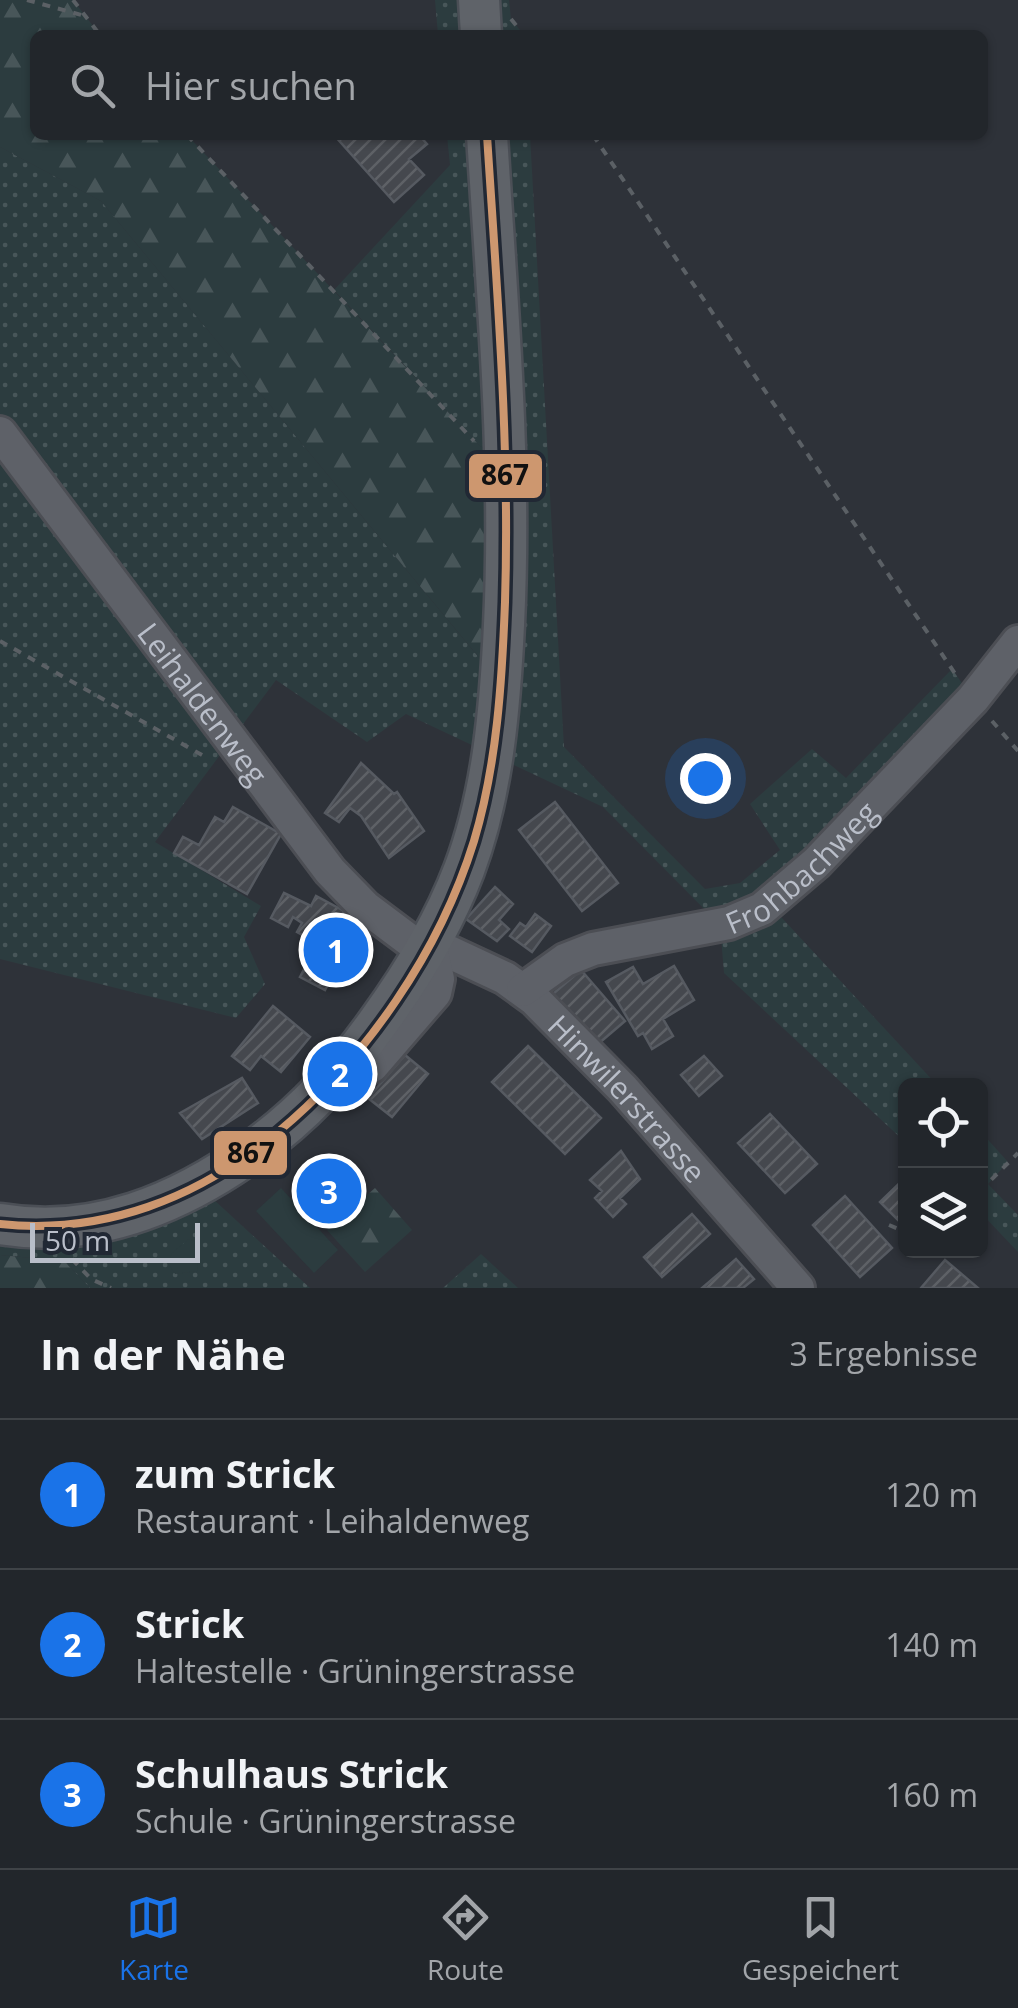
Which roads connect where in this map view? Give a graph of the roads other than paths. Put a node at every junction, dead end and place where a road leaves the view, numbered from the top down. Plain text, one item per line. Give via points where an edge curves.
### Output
1 (478, 0) edge
2 (481, 30) edge
3 (487, 140) edge
4 (0, 433) edge
5 (1018, 642) edge
6 (428, 947) junction
7 (523, 990) junction
8 (0, 1224) edge
9 (798, 1288) edge

1 - 2 main road
3 - 6 main road via 508,461 501,684 488,780 465,868
4 - 6 street, Leihaldenweg via 330,871 364,907
5 - 7 street, Frohbachweg via 816,863 762,908 720,925 594,949
6 - 7 street, Hinwilerstrasse
6 - 8 main road via 329,1087 243,1158 164,1204 90,1224
7 - 9 street, Hinwilerstrasse via 614,1079

